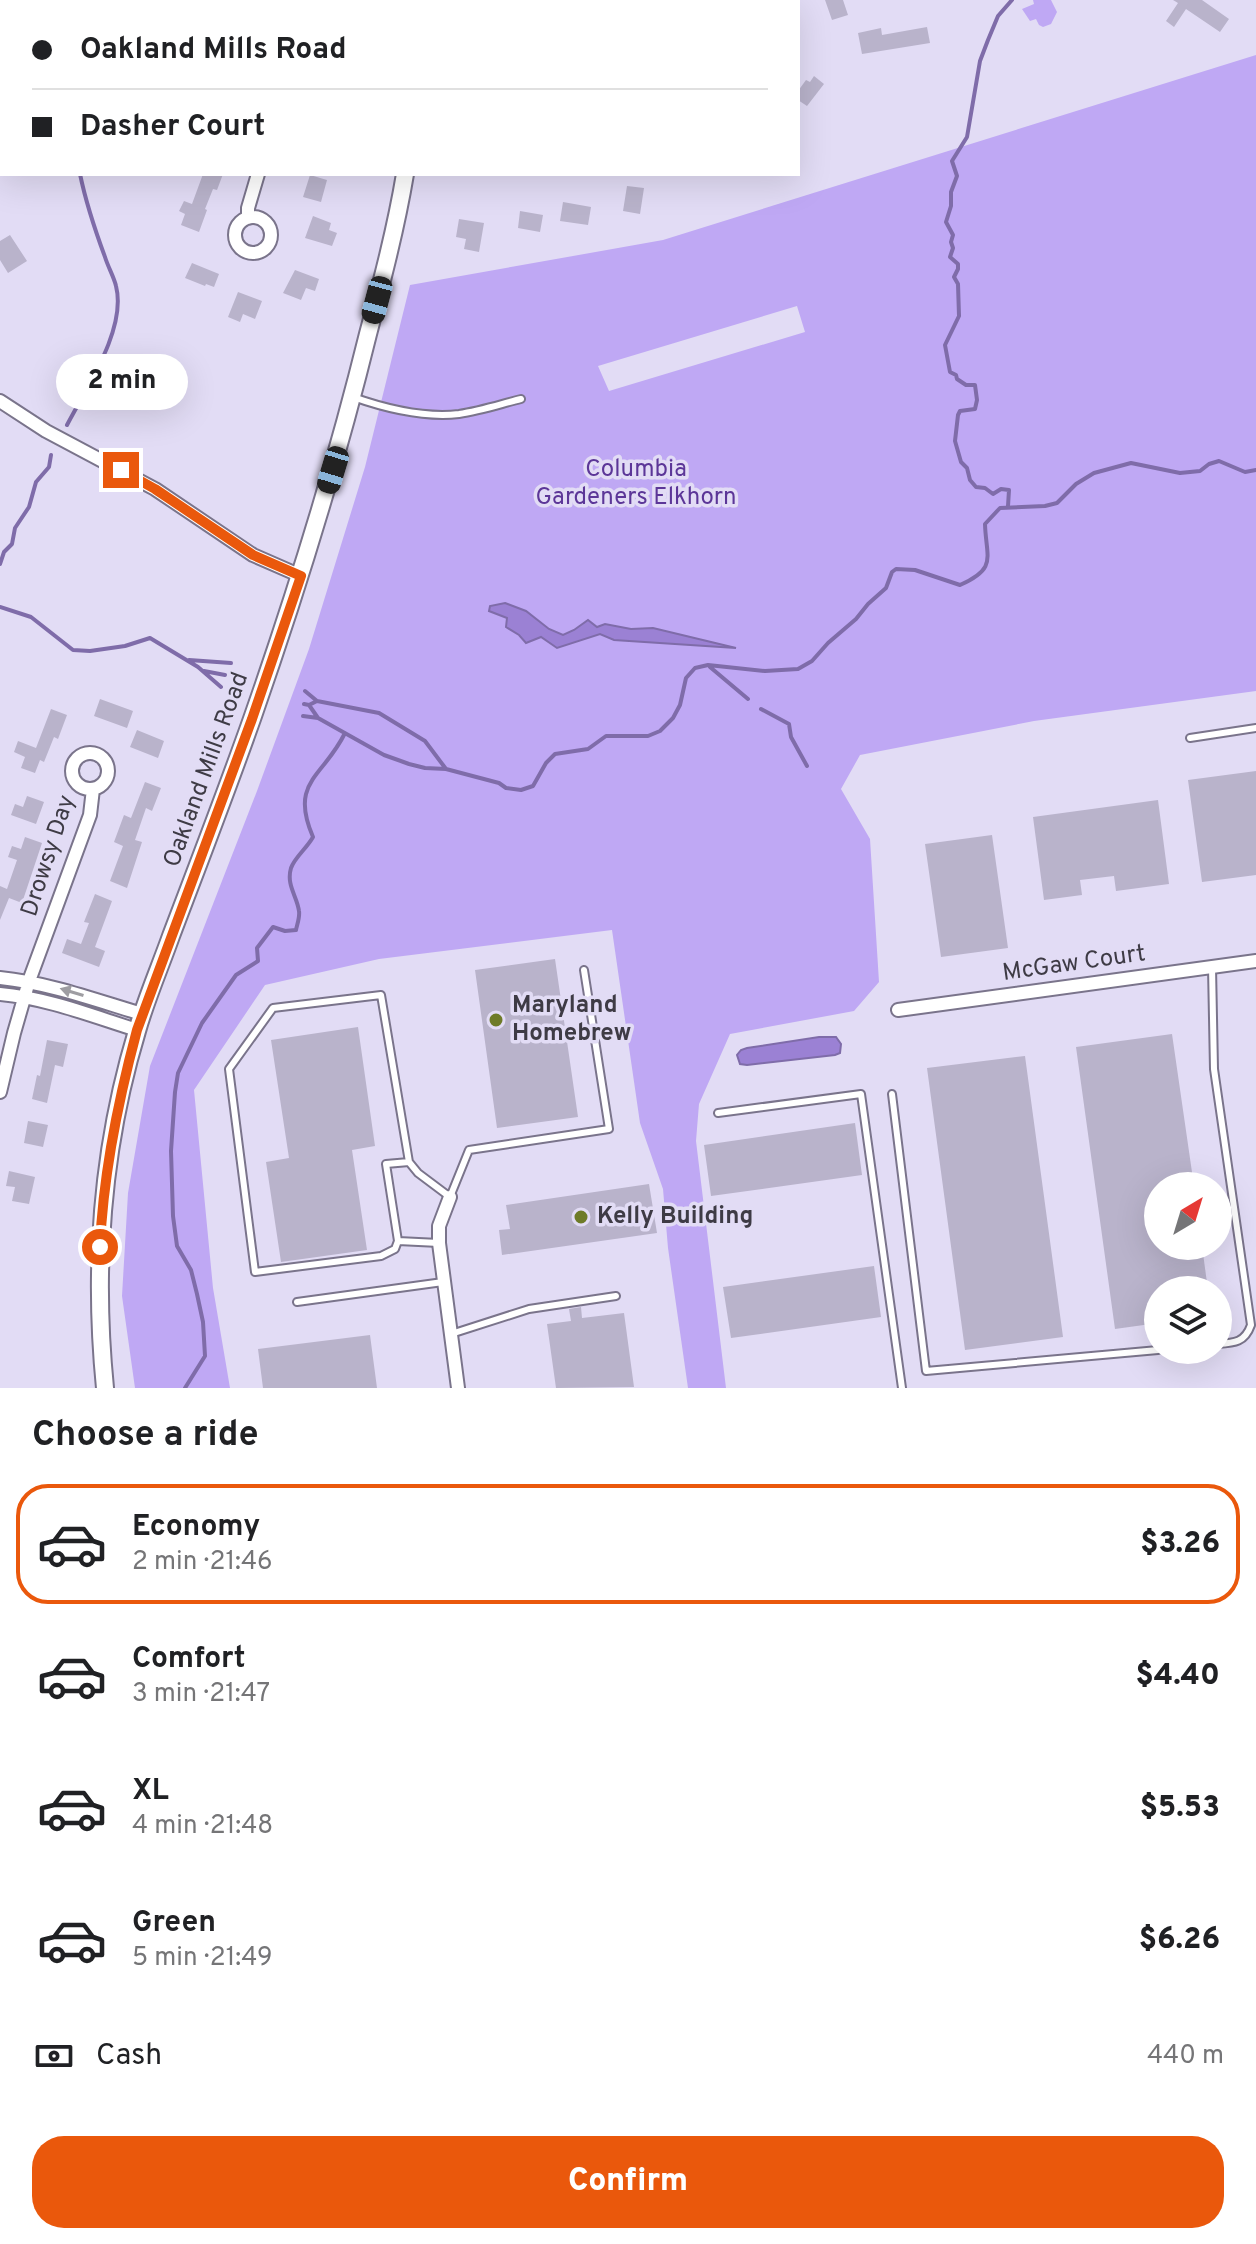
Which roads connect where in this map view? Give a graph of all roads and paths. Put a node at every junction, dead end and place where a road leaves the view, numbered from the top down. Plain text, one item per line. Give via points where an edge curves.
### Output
1 (257, 176) edge
2 (405, 176) edge
3 (248, 218) dead end
4 (353, 397) junction
5 (521, 399) dead end
6 (0, 401) edge
7 (301, 576) junction
8 (1256, 728) edge
9 (1190, 738) dead end
10 (93, 789) dead end
11 (1256, 961) edge
12 (1212, 967) junction
13 (584, 970) dead end
14 (0, 978) edge
15 (29, 981) junction
16 (0, 994) edge
17 (25, 996) junction
18 (898, 1010) dead end
19 (140, 1022) junction
20 (0, 1092) edge
21 (892, 1094) dead end
22 (718, 1113) dead end
23 (409, 1162) junction
24 (450, 1197) junction
25 (398, 1241) junction
26 (439, 1243) junction
27 (443, 1282) junction
28 (616, 1296) dead end
29 (297, 1302) dead end
30 (451, 1334) junction
31 (1232, 1343) edge
32 (1144, 1351) edge
33 (105, 1388) edge
34 (458, 1388) edge
35 (902, 1388) edge

1 - 3 street
2 - 4 street, Oakland Mills Road
4 - 5 lane via 436,416
4 - 7 street, Oakland Mills Road
6 - 7 street via 155,489 253,555
7 - 19 street, Oakland Mills Road
8 - 9 lane
10 - 15 street, Drowsy Day via 90,815
11 - 12 street, McGaw Court
12 - 18 street, McGaw Court
12 - 31 lane via 1214,1069 1251,1325
13 - 24 lane via 609,1129 469,1150
14 - 15 street
15 - 17 street, Drowsy Day
19 -> 15 street
16 - 17 street
17 - 19 street
17 - 20 street, Drowsy Day
19 - 33 street, Oakland Mills Road via 126,1070 101,1218 99,1307
21 - 32 lane via 926,1371
22 - 35 lane via 861,1094
23 - 24 lane
23 - 25 lane via 386,1164
23 - 25 lane via 381,995 273,1008 229,1069 255,1272 381,1256 395,1249
24 - 26 street
25 - 26 lane
26 - 27 street
27 - 29 lane
27 - 30 street
28 - 30 lane via 529,1309
30 - 34 street

